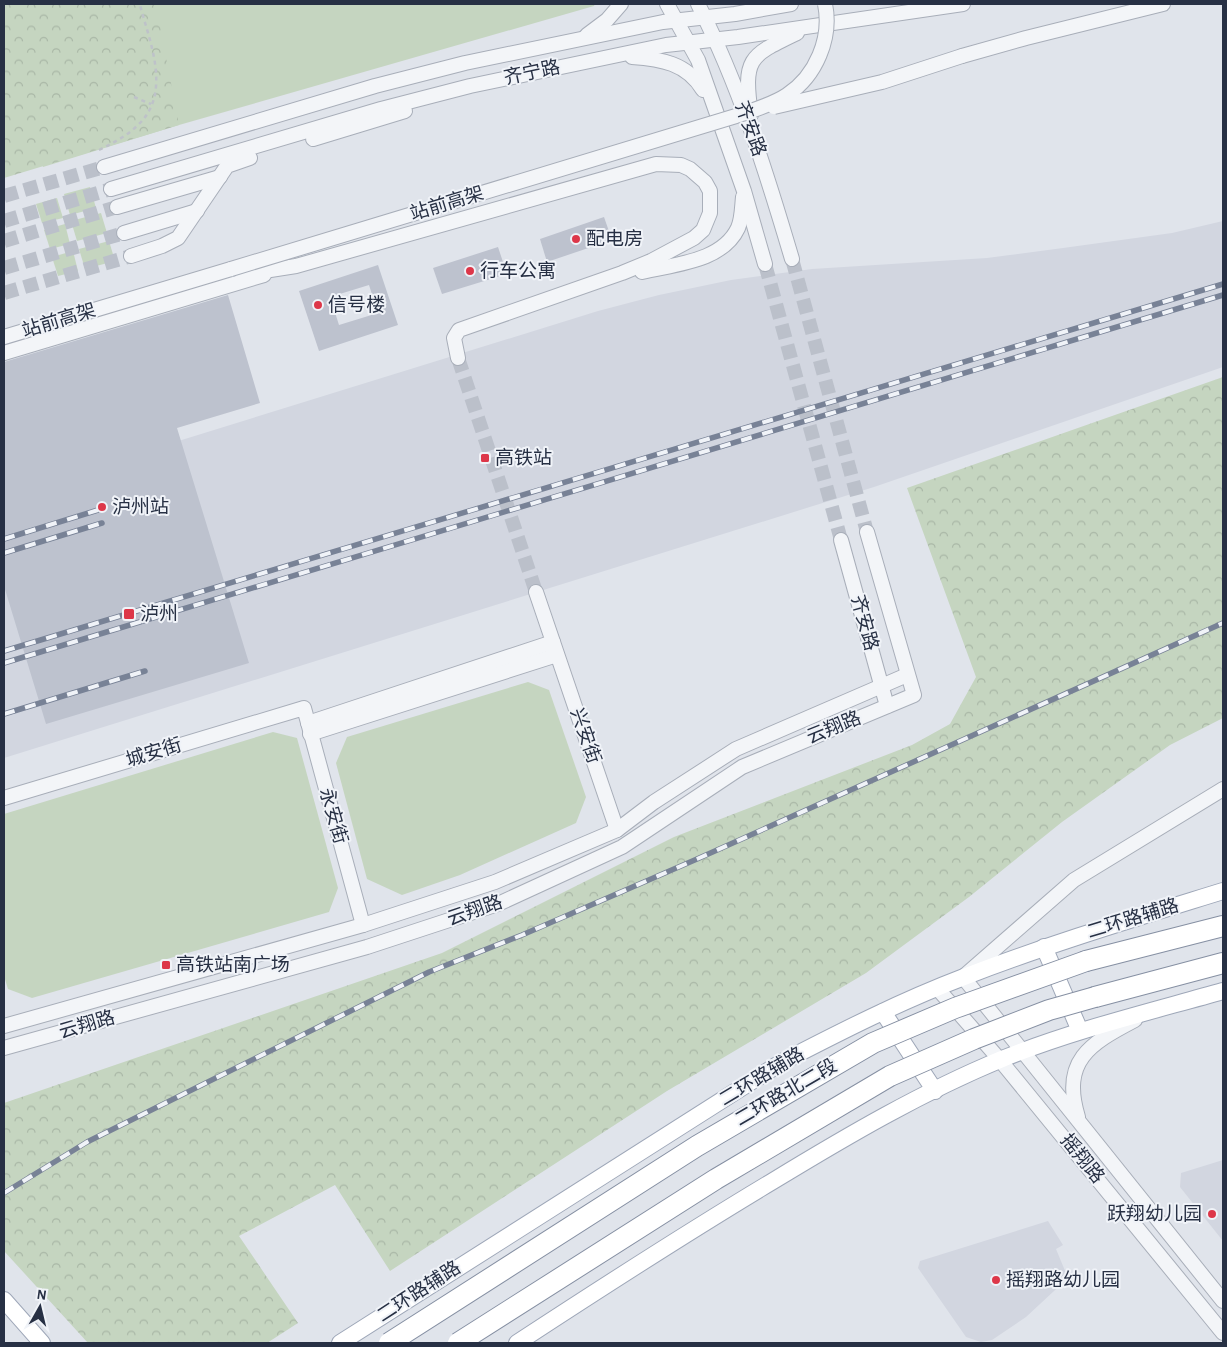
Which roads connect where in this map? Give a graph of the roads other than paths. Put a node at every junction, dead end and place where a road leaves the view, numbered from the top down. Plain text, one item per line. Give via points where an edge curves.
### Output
1 (621, 4) edge
2 (667, 4) edge
3 (698, 4) edge
4 (791, 4) edge
5 (825, 4) edge
6 (963, 4) edge
7 (1163, 4) edge
8 (704, 17) junction
9 (676, 20) junction
10 (813, 25) junction
11 (580, 39) junction
12 (716, 40) junction
13 (688, 43) junction
14 (613, 56) junction
15 (470, 86) junction
16 (716, 112) junction
17 (736, 116) junction
18 (755, 143) junction
19 (104, 167) tunnel mouth
20 (220, 177) junction
21 (111, 189) tunnel mouth
22 (744, 191) junction
23 (116, 207) tunnel mouth
24 (197, 211) junction
25 (124, 233) tunnel mouth
26 (131, 256) tunnel mouth
27 (792, 259) tunnel mouth
28 (765, 264) tunnel mouth
29 (296, 266) junction
30 (231, 269) junction
31 (592, 284) junction
32 (203, 293) junction
33 (4, 337) edge
34 (4, 353) edge
35 (458, 358) tunnel mouth
36 (866, 532) tunnel mouth
37 (841, 540) tunnel mouth
38 (536, 592) tunnel mouth
39 (555, 649) junction
40 (907, 675) junction
41 (881, 687) junction
42 (914, 695) joint
43 (887, 706) junction
44 (304, 708) joint
45 (309, 728) junction
46 (1223, 790) edge
47 (4, 798) edge
48 (617, 830) junction
49 (1223, 891) edge
50 (363, 925) junction
51 (1223, 926) edge
52 (1044, 947) junction
53 (1223, 963) edge
54 (963, 977) junction
55 (938, 988) junction
56 (1223, 991) edge
57 (1155, 1010) junction
58 (883, 1012) junction
59 (4, 1026) edge
60 (1080, 1031) junction
61 (4, 1048) edge
62 (1022, 1052) junction
63 (1000, 1060) junction
64 (934, 1091) junction
65 (1081, 1125) junction
66 (4, 1300) edge
67 (1223, 1301) edge
68 (1223, 1333) edge
69 (42, 1343) edge
70 (340, 1343) edge
71 (389, 1343) edge
72 (458, 1343) edge
73 (516, 1343) edge

1 - 11 street via 601,26
2 - 9 street
3 - 8 street, 齐安路
4 - 8 street, 齐宁路
5 - 17 street, 站前高架, bridge via 823,46 816,64 804,80 786,96
6 - 10 street, 齐宁路
7 - 17 street, bridge via 1026,38 882,82
8 - 9 street, 齐宁路
8 - 12 street, 齐安路
9 - 11 street, 齐宁路
9 - 13 street
10 - 12 street, 齐宁路
10 - 18 street via 765,48 752,63 748,83
11 - 19 street, 齐宁路 via 375,86
12 - 13 street, 齐宁路
12 - 18 street, 齐安路
13 - 14 street, 齐宁路
13 - 16 street via 698,60
14 - 15 street, 齐宁路
14 - 16 street via 658,60 683,68 696,79
15 - 20 street via 388,117 230,164
15 - 21 street, 齐宁路
16 - 22 street
17 - 30 street, 站前高架, bridge
18 - 27 street, 齐安路
20 - 23 street
20 - 24 street
22 - 28 street
22 - 31 street via 738,228 716,252
24 - 25 street
24 - 26 street via 178,238
29 - 30 street via 264,271
29 - 31 street via 664,163 690,169 706,182 710,191 710,213 703,230 651,261
29 - 32 street
30 - 32 street
30 - 33 street, 站前高架
31 - 35 street via 459,330 454,338
32 - 34 street
36 - 40 street, 齐安路
37 - 41 street, 齐安路
38 - 39 street, 兴安街
39 - 45 street
39 - 48 street, 兴安街
40 - 41 street, 云翔路
40 - 42 street, 齐安路
41 - 43 street, 齐安路
41 - 48 street, 云翔路 via 736,748
42 - 43 street, 云翔路
43 - 61 street, 云翔路 via 742,767 622,847 498,904 367,948
44 - 45 street, 永安街
44 - 47 street, 城安街
45 - 50 street, 永安街
46 - 54 street via 1074,880
48 - 50 street, 云翔路 via 495,882
49 - 52 main road, 二环路辅路
50 - 59 street, 云翔路
51 - 71 highway, 二环路北二段, bridge via 1086,961 955,1008 873,1043 697,1146
52 - 54 main road, 二环路辅路
52 - 60 main road
53 - 72 highway, 二环路北二段, bridge via 1049,1010 890,1076 716,1179
54 - 55 main road, 二环路辅路
54 - 62 street, 摇翔路
55 - 58 main road, 二环路辅路
55 - 63 street, 摇翔路
56 - 57 main road
57 - 60 main road
57 - 65 street via 1096,1042 1081,1058 1072,1078 1072,1097
58 - 64 main road
58 - 70 main road, 二环路辅路 via 782,1062
60 - 62 main road
62 - 63 main road
62 - 65 street, 摇翔路
63 - 64 main road
63 - 68 street, 摇翔路
64 - 73 main road via 816,1155 698,1226
65 - 67 street, 摇翔路
66 - 69 main road

